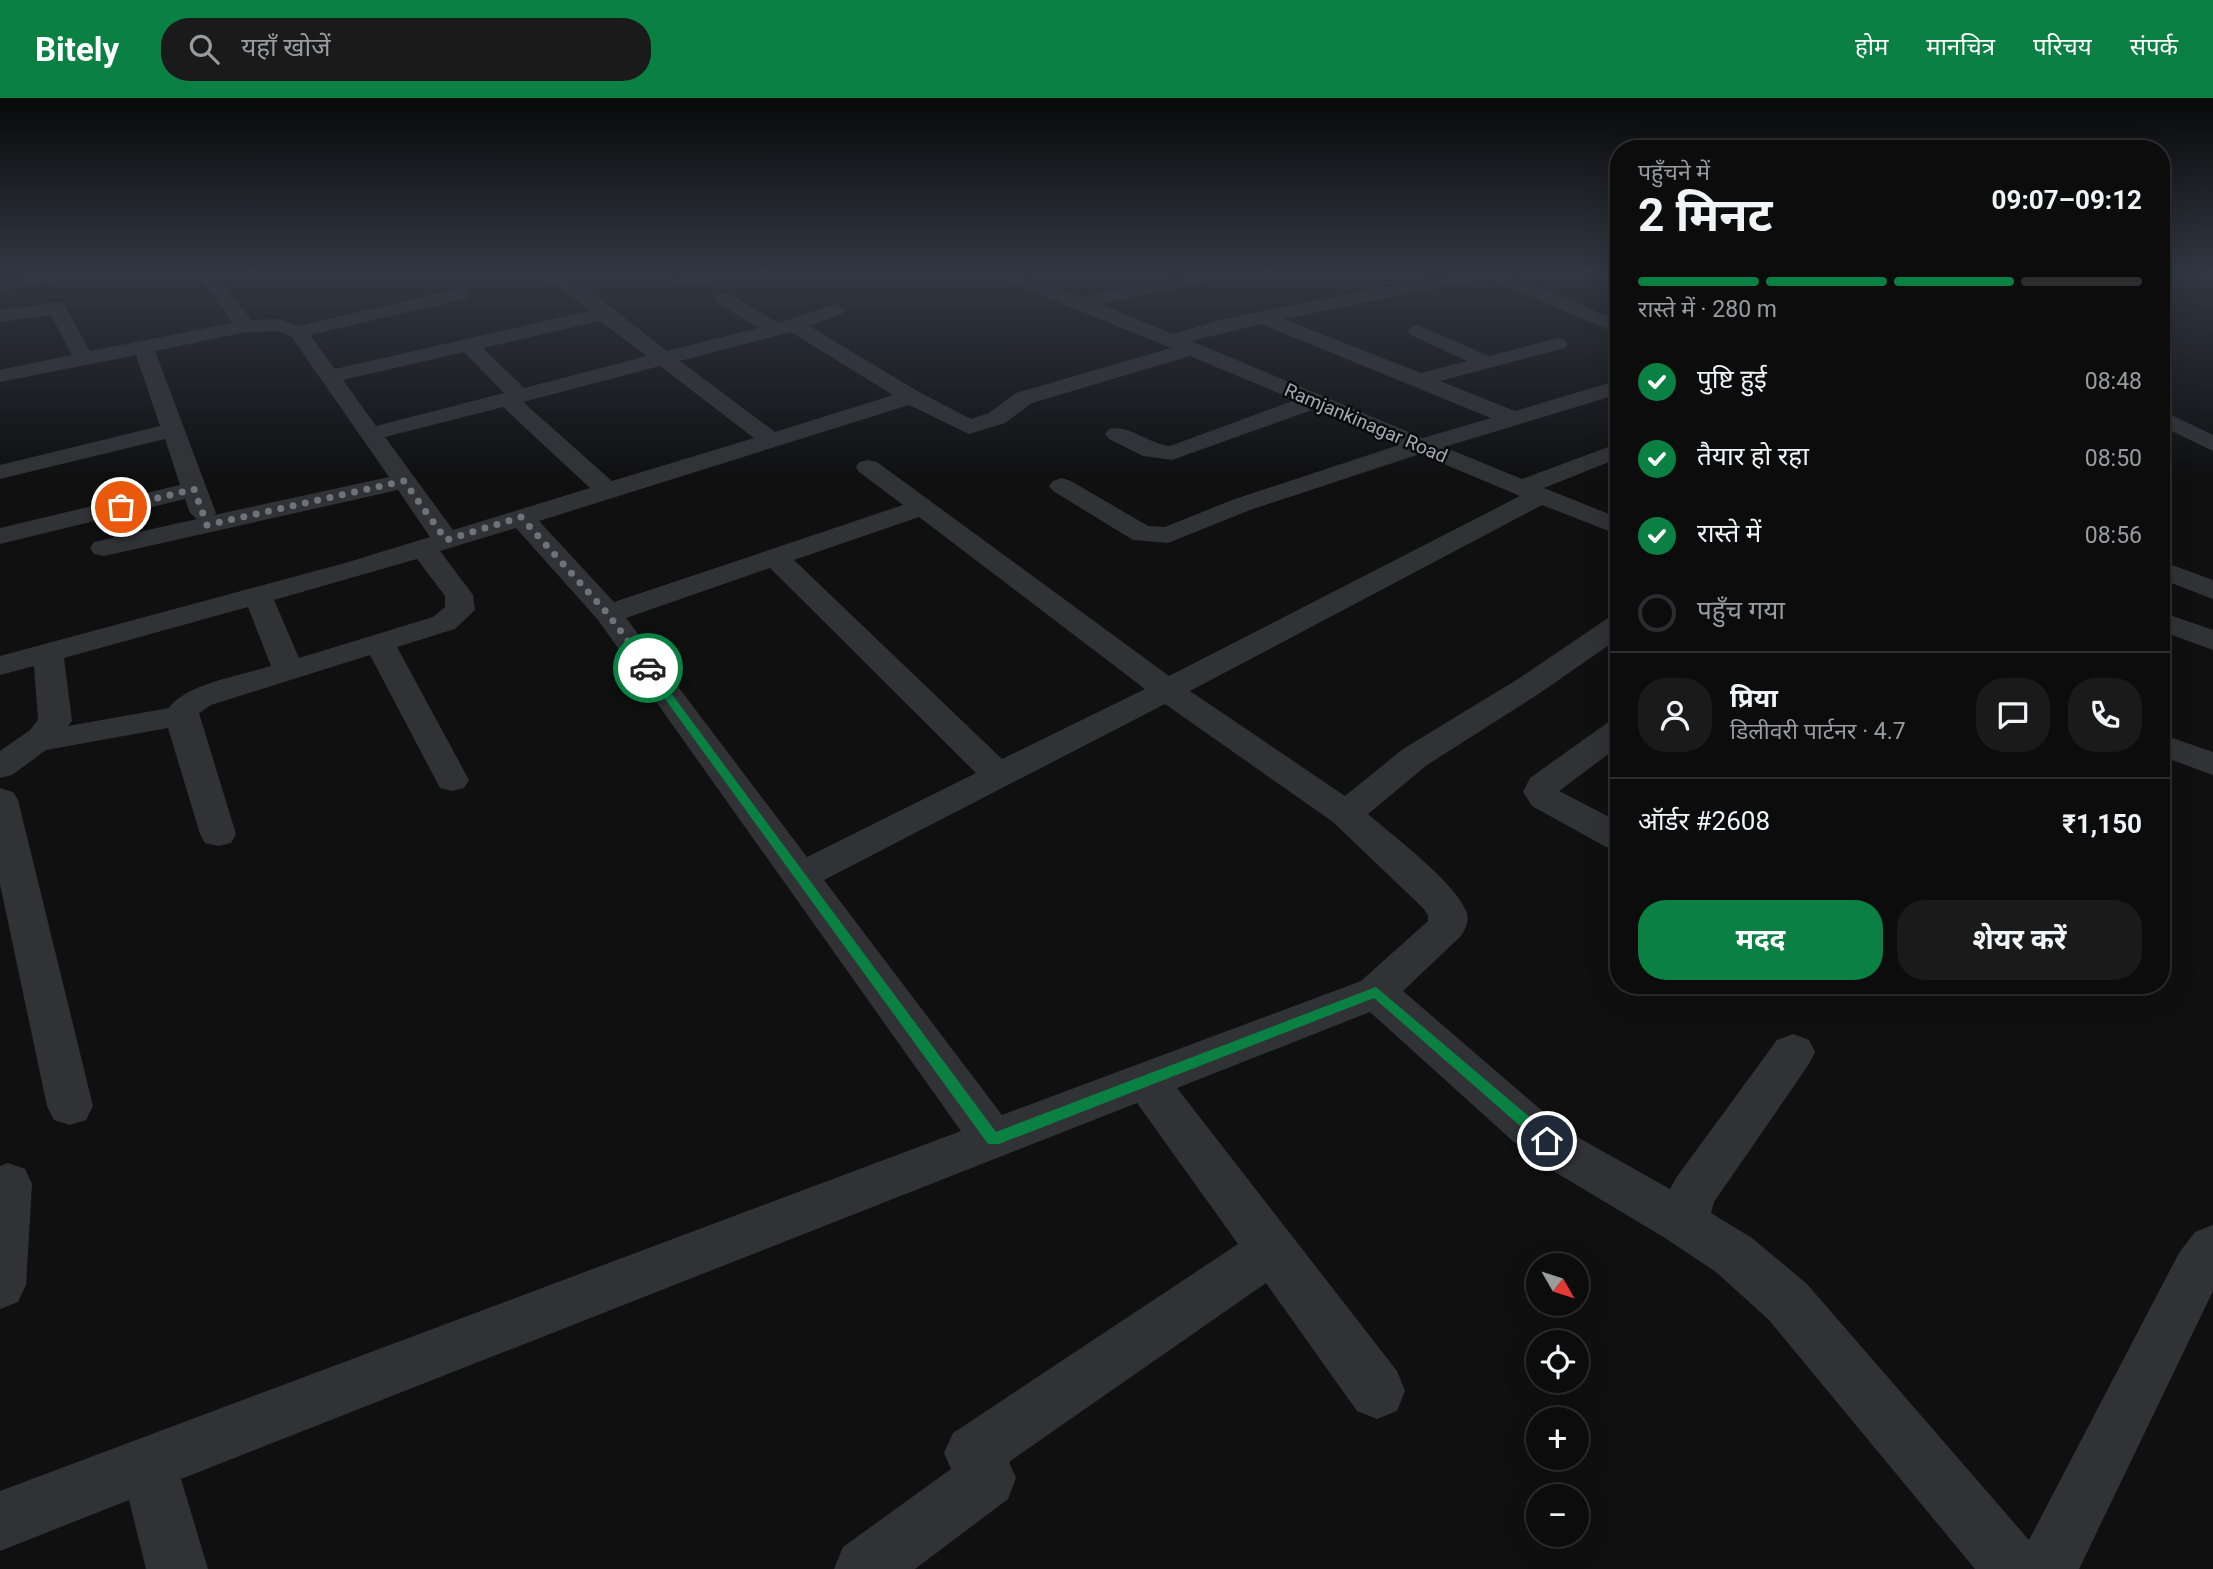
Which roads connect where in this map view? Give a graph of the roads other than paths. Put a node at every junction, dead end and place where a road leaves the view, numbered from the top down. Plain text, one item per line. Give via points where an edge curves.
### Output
1 (73, 339) edge
2 (180, 339) edge
3 (303, 339) edge
4 (496, 339) edge
5 (636, 339) edge
6 (739, 339) edge
7 (804, 339) edge
8 (1170, 339) edge
9 (1199, 339) edge
10 (1316, 339) edge
11 (1435, 339) edge
12 (1184, 344) junction
13 (1558, 344) dead end
14 (468, 345) junction
15 (142, 346) junction
16 (84, 359) junction
17 (662, 359) junction
18 (1488, 363) junction
19 (0, 376) edge
20 (331, 376) junction
21 (1420, 380) junction
22 (1610, 390) edge
23 (514, 397) junction
24 (911, 397) junction
25 (1315, 401) junction
26 (1515, 419) junction
27 (2170, 422) edge
28 (174, 430) junction
29 (371, 434) junction
30 (1117, 434) dead end
31 (2196, 436) edge
32 (770, 439) junction
33 (1422, 447) junction
34 (1610, 454) edge
35 (868, 467) dead end
36 (0, 472) edge
37 (404, 481) junction
38 (1062, 486) dead end
39 (194, 489) junction
40 (607, 490) junction
41 (1530, 492) junction
42 (922, 507) junction
43 (521, 517) junction
44 (1610, 523) edge
45 (207, 525) junction
46 (0, 536) edge
47 (435, 544) junction
48 (104, 548) dead end
49 (775, 557) junction
50 (2170, 573) edge
51 (2213, 592) edge
52 (258, 595) junction
53 (608, 614) junction
54 (2170, 621) edge
55 (2170, 624) edge
56 (1610, 630) edge
57 (2213, 641) edge
58 (379, 643) junction
59 (48, 653) junction
60 (0, 666) edge
61 (289, 671) junction
62 (1167, 690) junction
63 (181, 716) junction
64 (1610, 737) edge
65 (42, 742) junction
66 (2170, 747) edge
67 (0, 753) edge
68 (2213, 764) edge
69 (0, 767) edge
70 (999, 776) junction
71 (452, 780) dead end
72 (0, 800) edge
73 (1346, 814) junction
74 (1610, 833) edge
75 (218, 834) dead end
76 (800, 876) junction
77 (1376, 992) junction
78 (1793, 1052) dead end
79 (1146, 1081) junction
80 (70, 1106) dead end
81 (993, 1139) junction
82 (8, 1184) dead end
83 (1683, 1222) junction
84 (2213, 1248) edge
85 (1272, 1250) junction
86 (0, 1285) edge
87 (1377, 1391) dead end
88 (148, 1464) junction
89 (0, 1521) edge
90 (177, 1569) edge
91 (865, 1569) edge
92 (2014, 1569) edge
93 (2046, 1569) edge

1 - 16 street
2 - 15 street
3 - 20 street
4 - 14 street
5 - 17 street
6 - 17 street
7 - 24 street
8 - 12 street, Ramjankinagar Road
9 - 12 street
10 - 21 street
11 - 18 street
12 - 24 street via 1024,398 997,418 975,426 963,425
12 - 25 street, Ramjankinagar Road
13 - 18 street
14 - 20 street
14 - 23 street
15 - 16 street
15 - 28 street
16 - 19 street
17 - 23 street
17 - 32 street
18 - 21 street
20 - 29 street
21 - 26 street
22 - 26 street
23 - 29 street
23 - 40 street
24 - 32 street
25 - 30 street via 1172,453 1151,452
25 - 33 street, Ramjankinagar Road
26 - 33 street
27 - 31 street
28 - 36 street
28 - 39 street
29 - 37 street
32 - 40 street
33 - 38 street via 1241,505 1168,535 1142,534
33 - 41 street, Ramjankinagar Road
34 - 41 street
35 - 42 street
37 - 45 street
37 - 47 street
39 - 45 street
39 - 46 street
40 - 43 street
41 - 44 street, Ramjankinagar Road
41 - 62 street
42 - 49 street
42 - 62 street
43 - 47 street
43 - 53 street
45 - 48 street
47 - 52 street
47 - 58 street via 459,595 460,610 444,623
49 - 53 street
49 - 70 street
50 - 51 street
51 - 54 street
52 - 59 street
52 - 61 street
53 - 76 street
55 - 57 street
56 - 73 street via 1415,757
58 - 61 street
58 - 71 street
59 - 60 street
59 - 65 street via 55,721
61 - 63 street via 200,698 184,708
62 - 70 street
62 - 73 street
63 - 65 street
63 - 75 street
64 - 74 street via 1542,786 1541,792
65 - 67 street
65 - 69 street
66 - 68 street
70 - 76 street
72 - 80 street
73 - 77 street via 1448,913 1447,926
76 - 81 street
77 - 79 street
77 - 83 street via 1531,1129
78 - 83 street via 1693,1193
79 - 81 street
79 - 85 street
81 - 88 street
82 - 86 street
83 - 92 street via 1734,1255 1788,1302
84 - 93 street via 2197,1270
85 - 87 street
85 - 91 street via 980,1466
88 - 89 street
88 - 90 street

